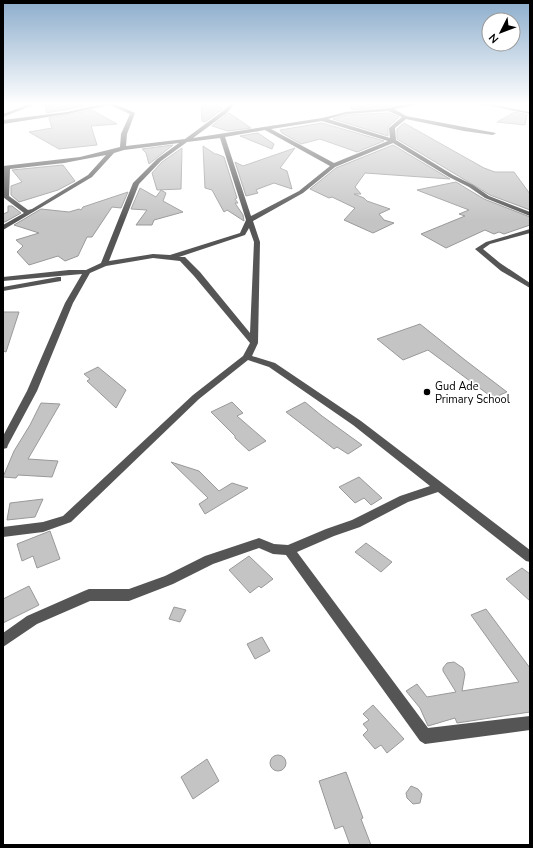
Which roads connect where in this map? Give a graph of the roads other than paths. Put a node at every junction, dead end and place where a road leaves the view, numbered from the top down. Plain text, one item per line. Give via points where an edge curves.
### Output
1 (123, 143) edge
2 (169, 143) edge
3 (185, 143) edge
4 (224, 143) edge
5 (293, 143) edge
6 (388, 143) edge
7 (395, 143) edge
8 (123, 148) junction
9 (112, 152) junction
10 (333, 166) junction
11 (5, 168) edge
12 (4, 194) edge
13 (36, 209) junction
14 (530, 214) edge
15 (249, 220) junction
16 (3, 228) edge
17 (530, 231) edge
18 (153, 256) junction
19 (104, 264) junction
20 (85, 274) junction
21 (3, 279) edge
22 (530, 286) edge
23 (3, 289) edge
24 (254, 343) junction
25 (247, 357) junction
26 (3, 445) edge
27 (439, 487) junction
28 (3, 532) edge
29 (289, 550) junction
30 (530, 557) edge
31 (3, 641) edge
32 (530, 723) edge

1 - 8 street
2 - 8 street
3 - 19 street via 159,160 136,183
4 - 15 street
5 - 10 street
6 - 10 street
7 - 14 street via 487,197
8 - 9 street
9 - 11 street
9 - 13 street via 90,176
10 - 15 street via 301,192
11 - 12 street
12 - 13 street via 27,212
13 - 16 street
15 - 18 street via 242,234 170,257
15 - 24 street via 257,242
17 - 22 street via 488,243 480,249 487,257
18 - 19 street
18 - 24 street via 182,259
19 - 20 street
20 - 21 street via 69,272
20 - 23 street
20 - 26 street via 69,302 32,391
24 - 25 street
25 - 27 street via 272,365 356,423
25 - 28 street via 196,397 66,518 43,527
27 - 29 street via 404,499 356,524
27 - 30 street
29 - 31 street via 273,549 259,543 209,560 169,580 129,594 89,595 32,620
29 - 32 street via 425,736

